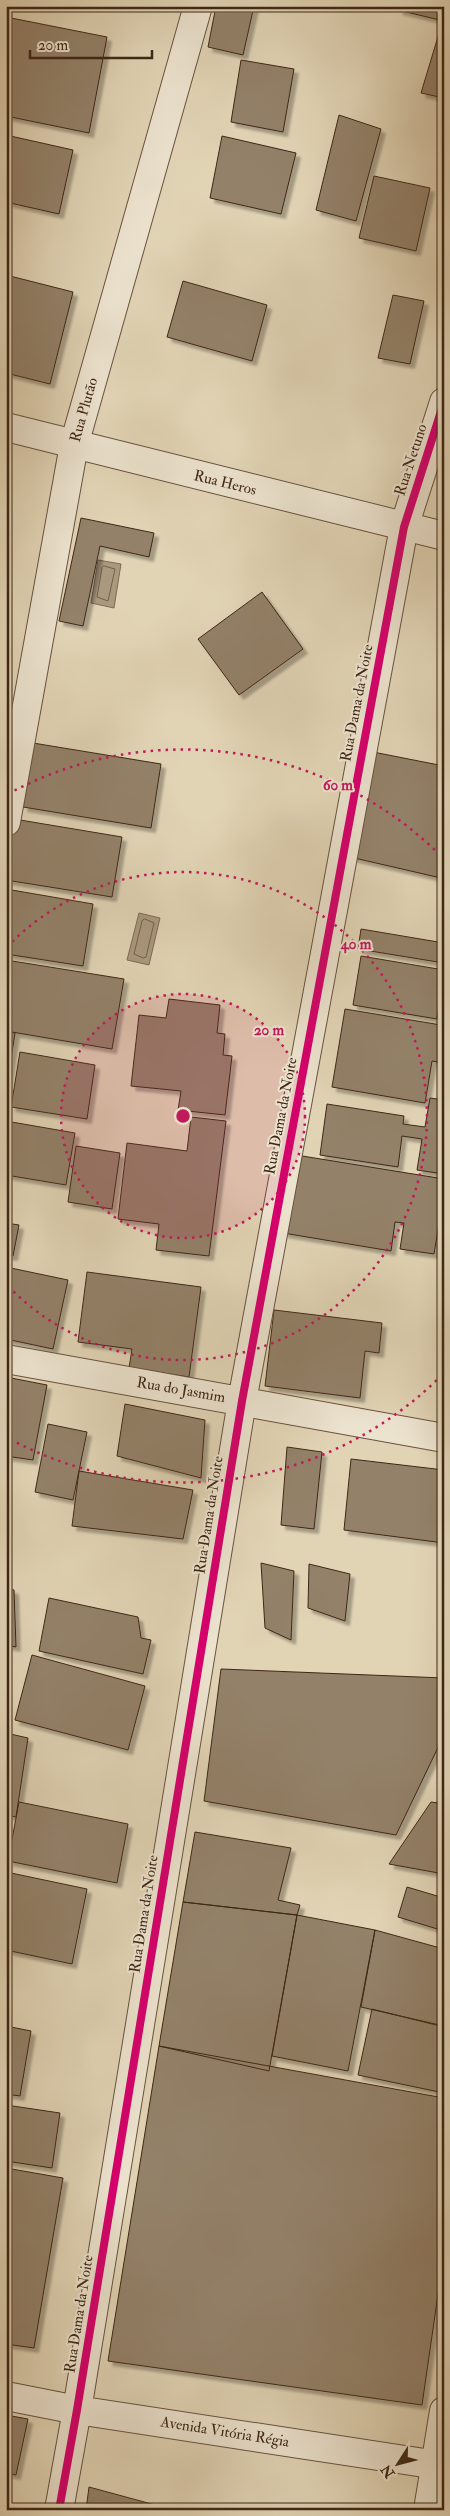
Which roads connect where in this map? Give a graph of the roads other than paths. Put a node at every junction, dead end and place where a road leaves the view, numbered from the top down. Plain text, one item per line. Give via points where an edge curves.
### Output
1 (198, 6) edge
2 (444, 402) edge
3 (6, 428) edge
4 (74, 445) junction
5 (404, 527) junction
6 (444, 536) edge
7 (6, 822) edge
8 (6, 1359) edge
9 (242, 1400) junction
10 (444, 1438) edge
11 (6, 2396) edge
12 (78, 2410) junction
13 (444, 2411) edge
14 (439, 2465) edge
15 (59, 2510) edge
16 (428, 2510) edge

1 - 4 street, Rua Plutão
2 - 5 street, Rua Netuno
3 - 4 street, Rua Heros
4 - 5 street, Rua Heros
4 - 7 street, Rua Plutão
5 - 6 street, Rua Heros
5 - 9 street, Rua Dama da Noite
8 - 9 street, Rua do Jasmim
9 - 10 street, Rua do Jasmim
9 - 12 street, Rua Dama da Noite
11 - 12 street, Avenida Vitória Régia
12 - 14 street, Avenida Vitória Régia
12 - 15 street, Rua Dama da Noite
13 - 14 street
14 - 16 street

